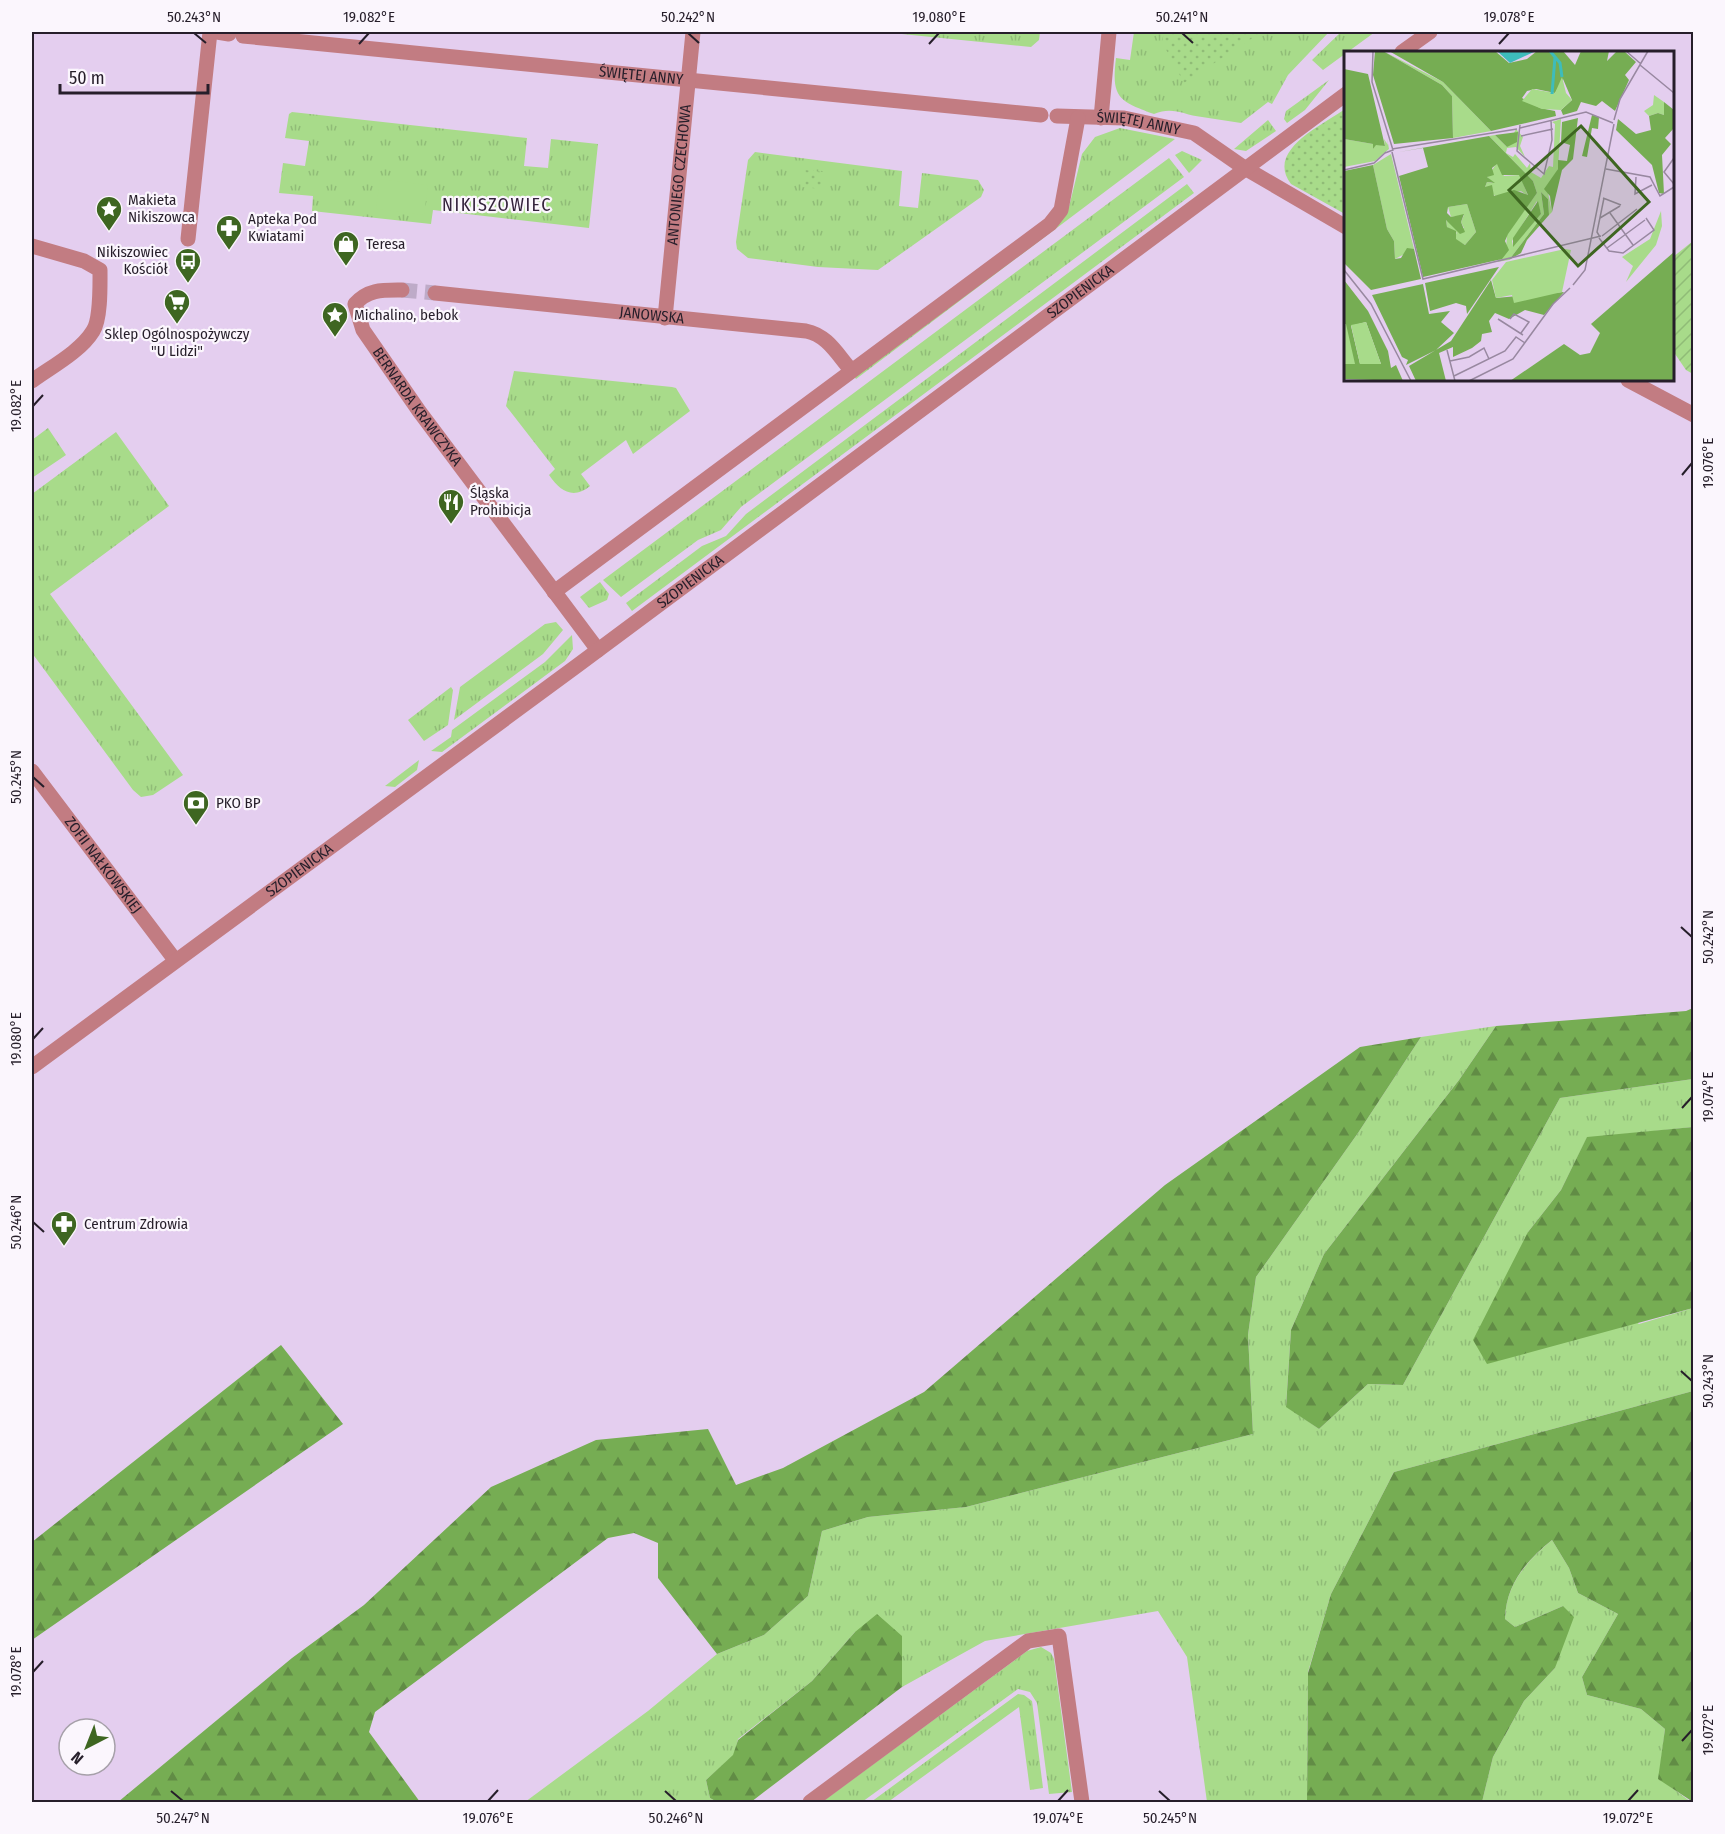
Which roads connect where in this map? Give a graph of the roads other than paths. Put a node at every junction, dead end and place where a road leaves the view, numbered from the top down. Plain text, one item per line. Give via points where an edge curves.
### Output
1 (210, 32) edge
2 (693, 32) edge
3 (1108, 32) edge
4 (1430, 32) edge
5 (230, 34) edge
6 (1402, 51) edge
7 (688, 80) junction
8 (1344, 95) edge
9 (1041, 115) dead end
10 (1058, 116) dead end
11 (1078, 118) junction
12 (1101, 118) junction
13 (1244, 167) junction
14 (1344, 225) edge
15 (188, 239) dead end
16 (32, 246) edge
17 (402, 290) tunnel mouth
18 (435, 294) tunnel mouth
19 (665, 318) junction
20 (851, 370) junction
21 (32, 381) edge
22 (1630, 381) edge
23 (1694, 415) edge
24 (554, 592) junction
25 (598, 650) junction
26 (32, 771) edge
27 (175, 960) junction
28 (32, 1067) edge
29 (810, 1803) edge
30 (1082, 1803) edge

1 - 15 street
2 - 7 street, ANTONIEGO CZECHOWA
3 - 12 street
4 - 6 street
5 - 7 street, ŚWIĘTEJ ANNY
7 - 9 street, ŚWIĘTEJ ANNY
7 - 19 street, ANTONIEGO CZECHOWA
8 - 13 street, SZOPIENICKA
10 - 11 street, ŚWIĘTEJ ANNY
11 - 12 street, ŚWIĘTEJ ANNY
11 - 20 street via 1061,210 1055,218
12 - 13 street, ŚWIĘTEJ ANNY via 1124,118 1194,133
13 - 14 street, ŚWIĘTEJ ANNY
13 - 25 street, SZOPIENICKA
16 - 21 street via 84,261 100,270 94,330
17 - 24 street, BERNARDA KRAWCZYKA via 372,291 362,296 355,304 363,330
18 - 19 street, JANOWSKA
19 - 20 street, JANOWSKA via 817,333
20 - 24 street
22 - 23 street
24 - 25 street, BERNARDA KRAWCZYKA
25 - 27 street, SZOPIENICKA
26 - 27 street, ZOFII NAŁKOWSKIEJ
27 - 28 street, SZOPIENICKA
29 - 30 street via 1028,1641 1059,1636

